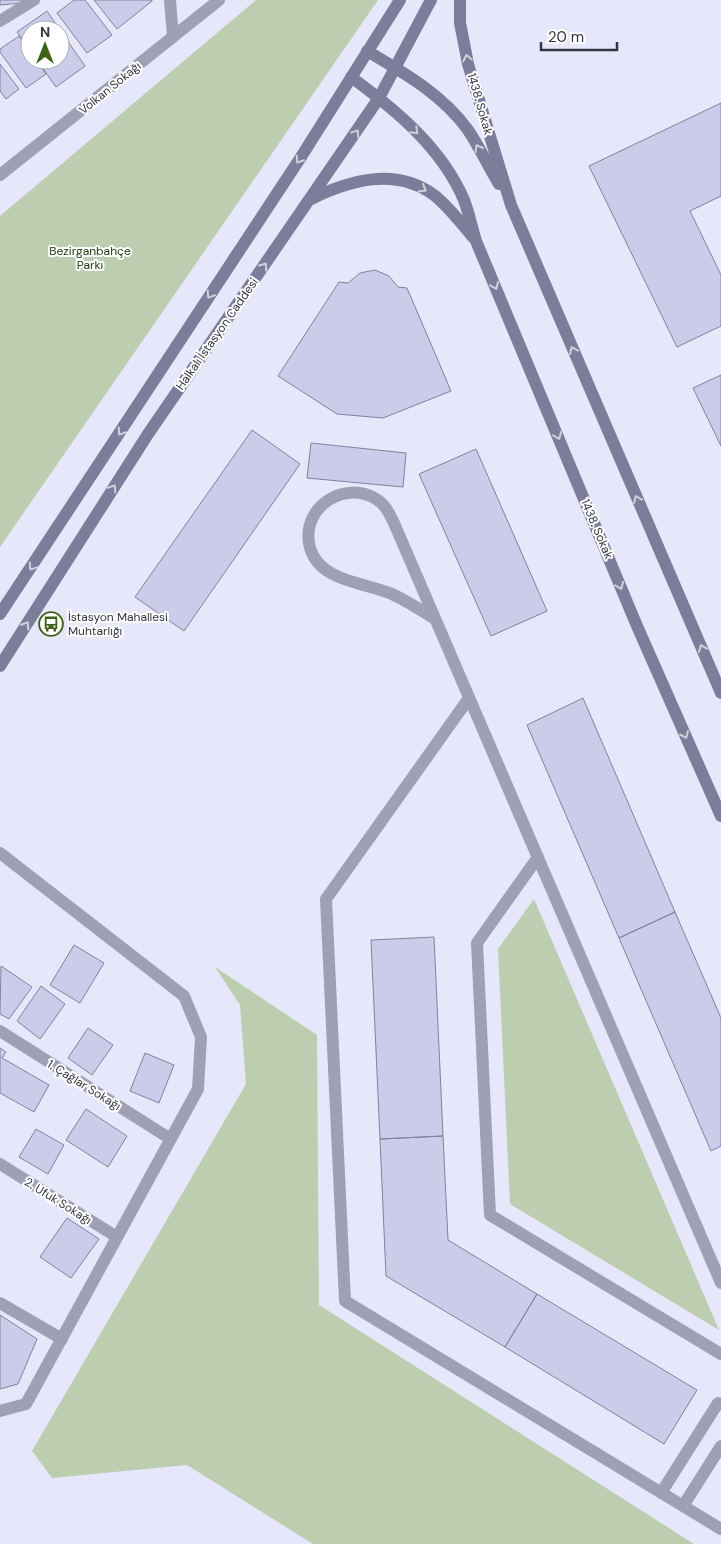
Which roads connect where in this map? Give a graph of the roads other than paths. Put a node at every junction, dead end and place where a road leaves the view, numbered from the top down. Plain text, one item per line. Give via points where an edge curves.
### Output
1 (34, 0) edge
2 (170, 0) edge
3 (219, 0) edge
4 (400, 0) edge
5 (431, 0) edge
6 (460, 0) edge
7 (0, 21) edge
8 (173, 37) junction
9 (368, 51) junction
10 (394, 67) junction
11 (351, 77) junction
12 (379, 98) junction
13 (0, 176) edge
14 (310, 199) junction
15 (511, 205) junction
16 (476, 241) junction
17 (0, 614) edge
18 (435, 618) junction
19 (0, 666) edge
20 (721, 693) edge
21 (469, 698) junction
22 (721, 816) edge
23 (0, 853) edge
24 (538, 857) junction
25 (0, 1031) edge
26 (169, 1138) junction
27 (0, 1164) edge
28 (117, 1237) junction
29 (721, 1282) edge
30 (0, 1303) edge
31 (62, 1338) junction
32 (721, 1354) edge
33 (718, 1403) dead end
34 (0, 1411) edge
35 (721, 1446) edge
36 (661, 1492) junction
37 (683, 1506) junction
38 (721, 1529) edge

1 - 7 street
2 - 8 street
3 - 8 street, Volkan Sokağı
4 - 9 street, Halkalı İstasyon Caddesi
5 - 10 street, Halkalı İstasyon Caddesi
15 -> 6 street, 1438. Sokak via 468,64 460,23
8 - 13 street, Volkan Sokağı
9 - 10 street, 1438. Sokak
9 - 11 street, Halkalı İstasyon Caddesi
10 - 12 street, Halkalı İstasyon Caddesi
15 -> 10 street, 1438. Sokak via 467,129 423,84
11 - 12 street, 1438. Sokak
11 -> 17 street, Halkalı İstasyon Caddesi
14 -> 12 street, Halkalı İstasyon Caddesi
12 -> 16 street, 1438. Sokak via 449,170 464,201
14 -> 16 street, 1438. Sokak via 363,179 412,183 434,196
19 -> 14 street, Halkalı İstasyon Caddesi via 148,434
20 -> 15 street, 1438. Sokak
16 -> 22 street, 1438. Sokak via 637,626
18 - 18 street via 387,510 376,499 363,493 348,492 322,504 309,529 309,543 322,568 394,595
18 - 21 street
21 - 24 street
21 - 36 street via 326,899 345,1301
23 - 26 street via 184,996 201,1037 198,1089
24 - 29 street
24 - 32 street via 477,943 490,1215
25 - 26 street, 1. Çağlar Sokağı
26 - 28 street
27 - 28 street, 2. Ufuk Sokağı
28 - 31 street
30 - 31 street
31 - 34 street via 26,1404
33 - 36 street
35 - 37 street
36 - 37 street
37 - 38 street

